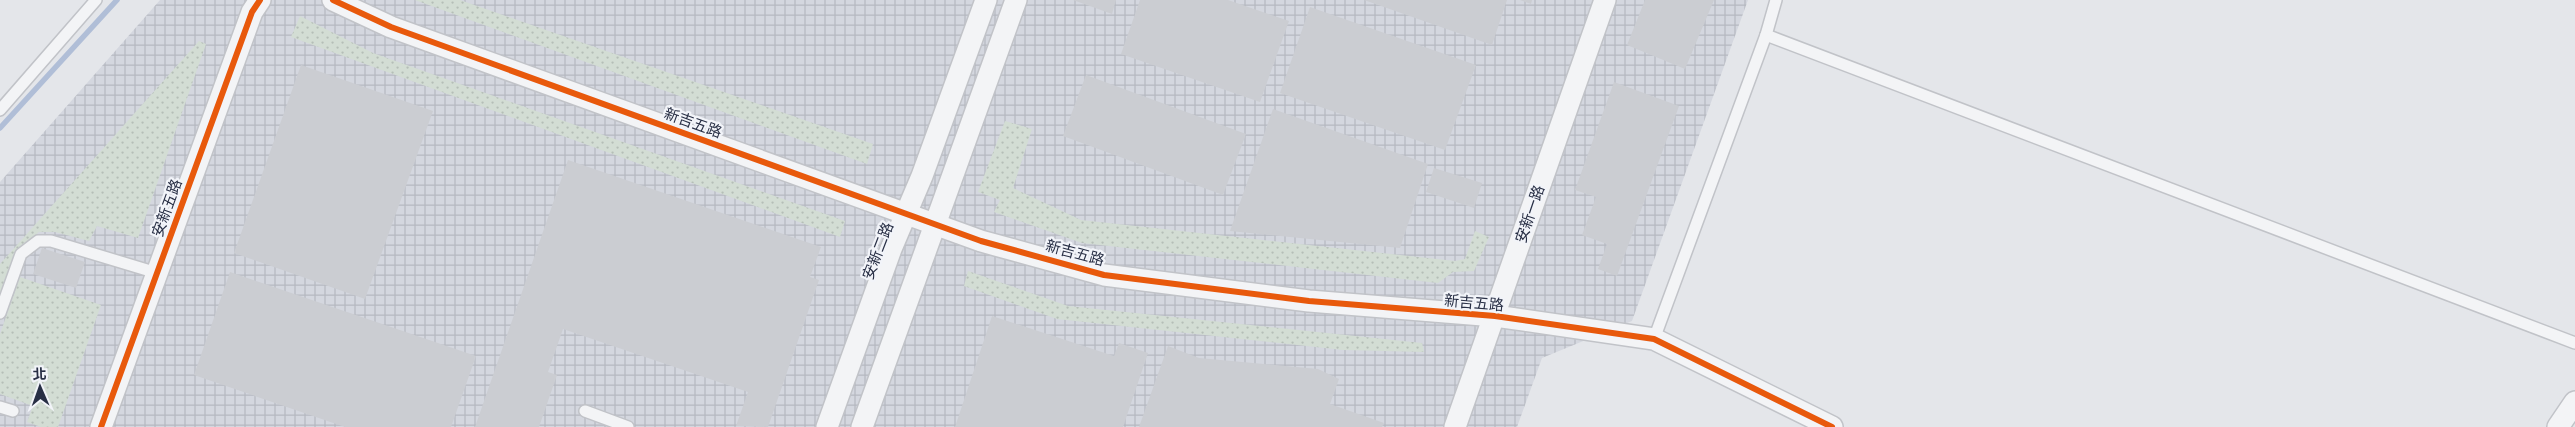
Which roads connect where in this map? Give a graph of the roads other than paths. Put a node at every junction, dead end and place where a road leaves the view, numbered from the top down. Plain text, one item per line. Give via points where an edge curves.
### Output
1 (96, 0) edge
2 (260, 0) edge
3 (333, 0) edge
4 (986, 0) edge
5 (1016, 0) edge
6 (1605, 0) edge
7 (1776, 0) edge
8 (1766, 35) junction
9 (0, 110) edge
10 (907, 213) junction
11 (936, 224) junction
12 (157, 273) junction
13 (0, 313) edge
14 (1495, 316) junction
15 (1654, 339) junction
16 (2575, 343) edge
17 (2575, 402) edge
18 (0, 407) edge
19 (13, 411) dead end
20 (585, 411) dead end
21 (101, 427) edge
22 (628, 427) edge
23 (827, 427) edge
24 (862, 427) edge
25 (1455, 427) edge
26 (1832, 427) edge
27 (2558, 427) edge

1 - 9 lane
2 - 12 street, 安新五路 via 252,12
3 - 10 street, 新吉五路 via 391,27
4 - 10 street, 安新二路
5 - 11 street
6 - 14 street, 安新一路
7 - 8 lane
8 - 15 lane
8 - 16 lane
10 - 11 street, 新吉五路
10 - 23 street, 安新二路 via 891,248
11 - 14 street, 新吉五路 via 981,241 1104,275 1309,301
11 - 24 street
12 - 13 lane via 51,241 38,241 21,254
12 - 21 street, 安新五路
14 - 15 street, 新吉五路
14 - 25 street, 安新一路
15 - 26 street, 新吉五路
17 - 27 street
18 - 19 lane
20 - 22 lane

